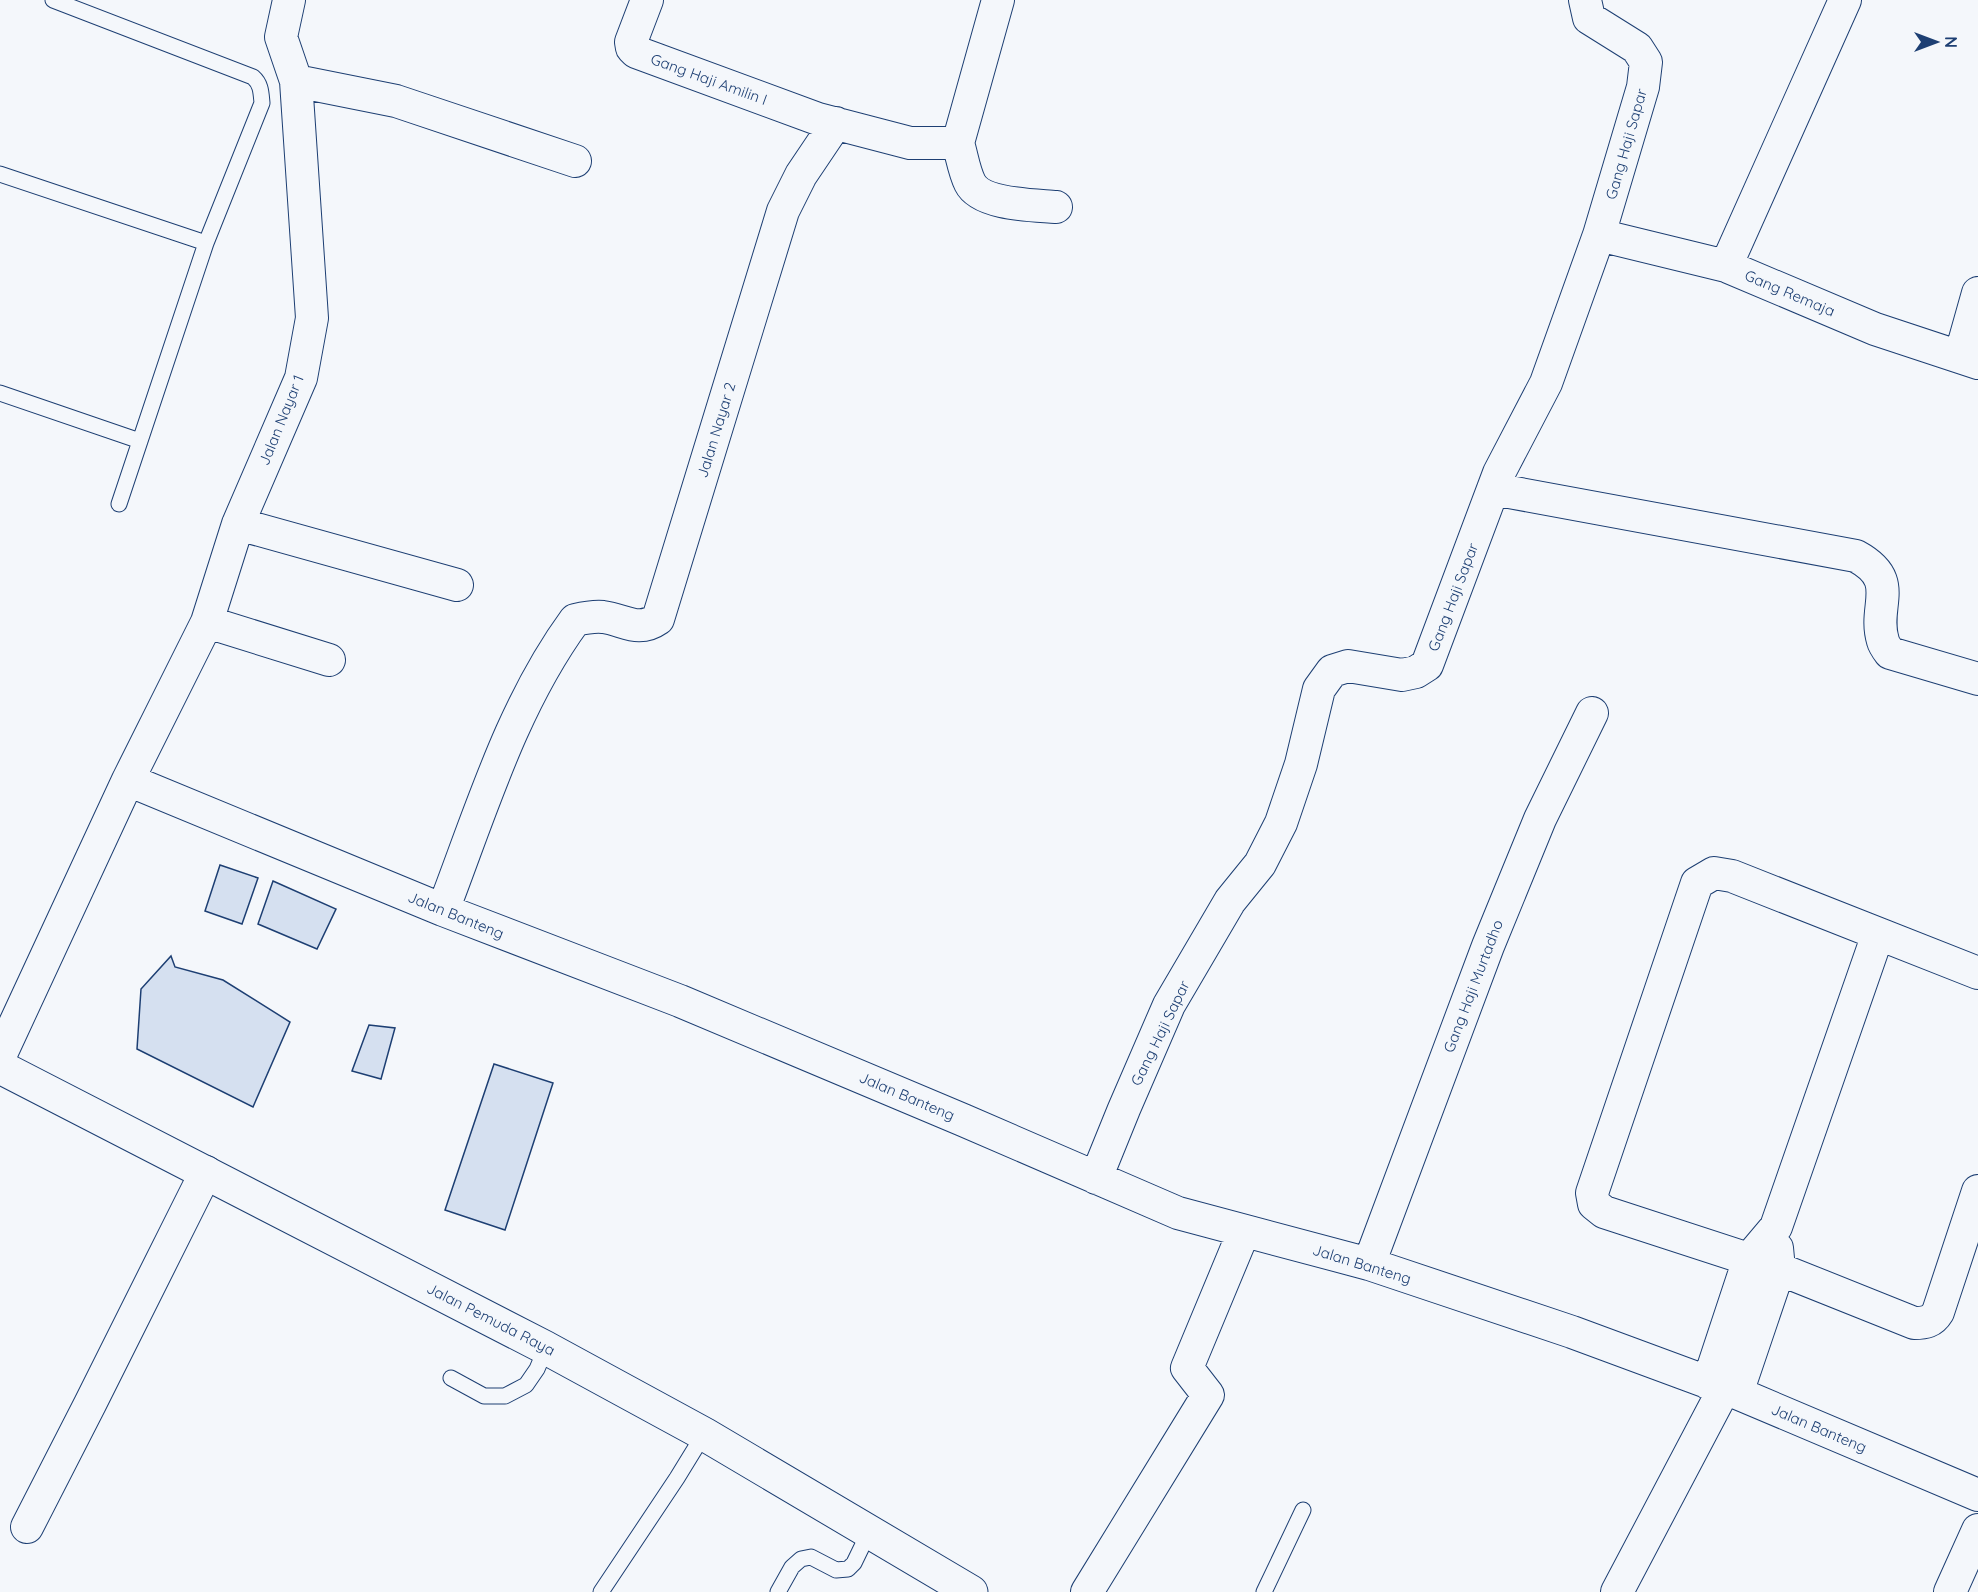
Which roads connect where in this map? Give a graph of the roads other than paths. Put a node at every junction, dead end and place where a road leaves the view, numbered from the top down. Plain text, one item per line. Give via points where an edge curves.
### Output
1 (53, 0) edge
2 (290, 0) edge
3 (647, 0) edge
4 (998, 0) edge
5 (1585, 0) edge
6 (1845, 0) edge
7 (296, 81) junction
8 (836, 123) junction
9 (958, 143) junction
10 (574, 161) dead end
11 (0, 174) edge
12 (1056, 207) dead end
13 (1599, 235) junction
14 (206, 243) junction
15 (1726, 266) junction
16 (1978, 293) edge
17 (1969, 360) edge
18 (0, 393) edge
19 (140, 441) junction
20 (1493, 489) junction
21 (119, 504) dead end
22 (238, 524) junction
23 (457, 585) dead end
24 (207, 622) junction
25 (329, 660) dead end
26 (1978, 679) edge
27 (1592, 713) dead end
28 (128, 780) junction
29 (443, 910) junction
30 (1878, 934) junction
31 (1978, 974) edge
32 (0, 1056) edge
33 (0, 1067) edge
34 (206, 1172) junction
35 (1096, 1178) junction
36 (1978, 1191) edge
37 (1776, 1227) junction
38 (1244, 1231) junction
39 (1749, 1259) junction
40 (1369, 1264) junction
41 (1779, 1269) junction
42 (546, 1348) junction
43 (451, 1378) dead end
44 (1723, 1388) junction
45 (704, 1434) junction
46 (1975, 1485) edge
47 (1303, 1510) dead end
48 (27, 1527) dead end
49 (1978, 1530) edge
50 (869, 1532) junction
51 (601, 1592) edge
52 (778, 1592) edge
53 (971, 1592) edge
54 (1087, 1592) edge
55 (1264, 1592) edge
56 (1617, 1592) edge
57 (1950, 1592) edge

1 - 14 lane via 258,82 262,103
2 - 7 street, Jalan Nayar 1 via 281,37
3 - 8 street, Gang Haji Amilin I via 631,42 636,52
4 - 9 street
5 - 13 street, Gang Haji Sapar via 1589,18 1637,48 1646,63 1643,87
6 - 15 street
7 - 10 street via 396,102
7 - 22 street, Jalan Nayar 1 via 312,318 301,378
8 - 9 street via 910,143
8 - 29 street, Jalan Nayar 2 via 783,211 658,619 634,626 592,616 574,620 516,720
9 - 12 street via 970,184 980,194
11 - 14 lane
13 - 15 street, Gang Remaja
13 - 20 street, Gang Haji Sapar via 1546,383
14 - 19 lane
15 - 17 street, Gang Remaja via 1875,329
16 - 17 street
18 - 19 lane
19 - 21 lane
20 - 26 street via 1856,556 1868,562 1879,576 1884,593 1883,642 1890,653
20 - 35 street, Gang Haji Sapar via 1427,665 1402,675 1348,666 1332,672 1319,689 1301,764 1281,823 1260,864 1230,902 1169,1005
22 - 23 street
22 - 24 street, Jalan Nayar 1
24 - 25 street
24 - 28 street, Jalan Nayar 1
27 - 40 street, Gang Haji Murtadho via 1540,819 1497,925
28 - 29 street, Jalan Banteng
28 - 32 street
29 - 35 street, Jalan Banteng via 680,1001
30 - 31 street
30 - 37 street
30 - 39 street via 1732,876 1714,873 1697,883 1592,1193 1594,1204 1604,1212
33 - 34 main road, Jalan Pemuda Raya
34 - 42 main road, Jalan Pemuda Raya
34 - 48 street
35 - 38 street, Jalan Banteng via 1178,1213
36 - 41 street via 1933,1320 1914,1323
37 - 39 street
37 - 41 street
38 - 40 street, Jalan Banteng
38 - 54 street via 1186,1368 1208,1395
39 - 41 street
39 - 44 street
40 - 44 street, Jalan Banteng
41 - 44 street
42 - 43 lane via 526,1385 505,1396 484,1396
42 - 45 main road, Jalan Pemuda Raya
44 - 46 street, Jalan Banteng
44 - 56 street
45 - 50 main road, Jalan Pemuda Raya
45 - 51 lane
47 - 55 lane
49 - 57 street
50 - 52 lane via 848,1569 836,1569 811,1557 801,1559
50 - 53 main road, Jalan Pemuda Raya

